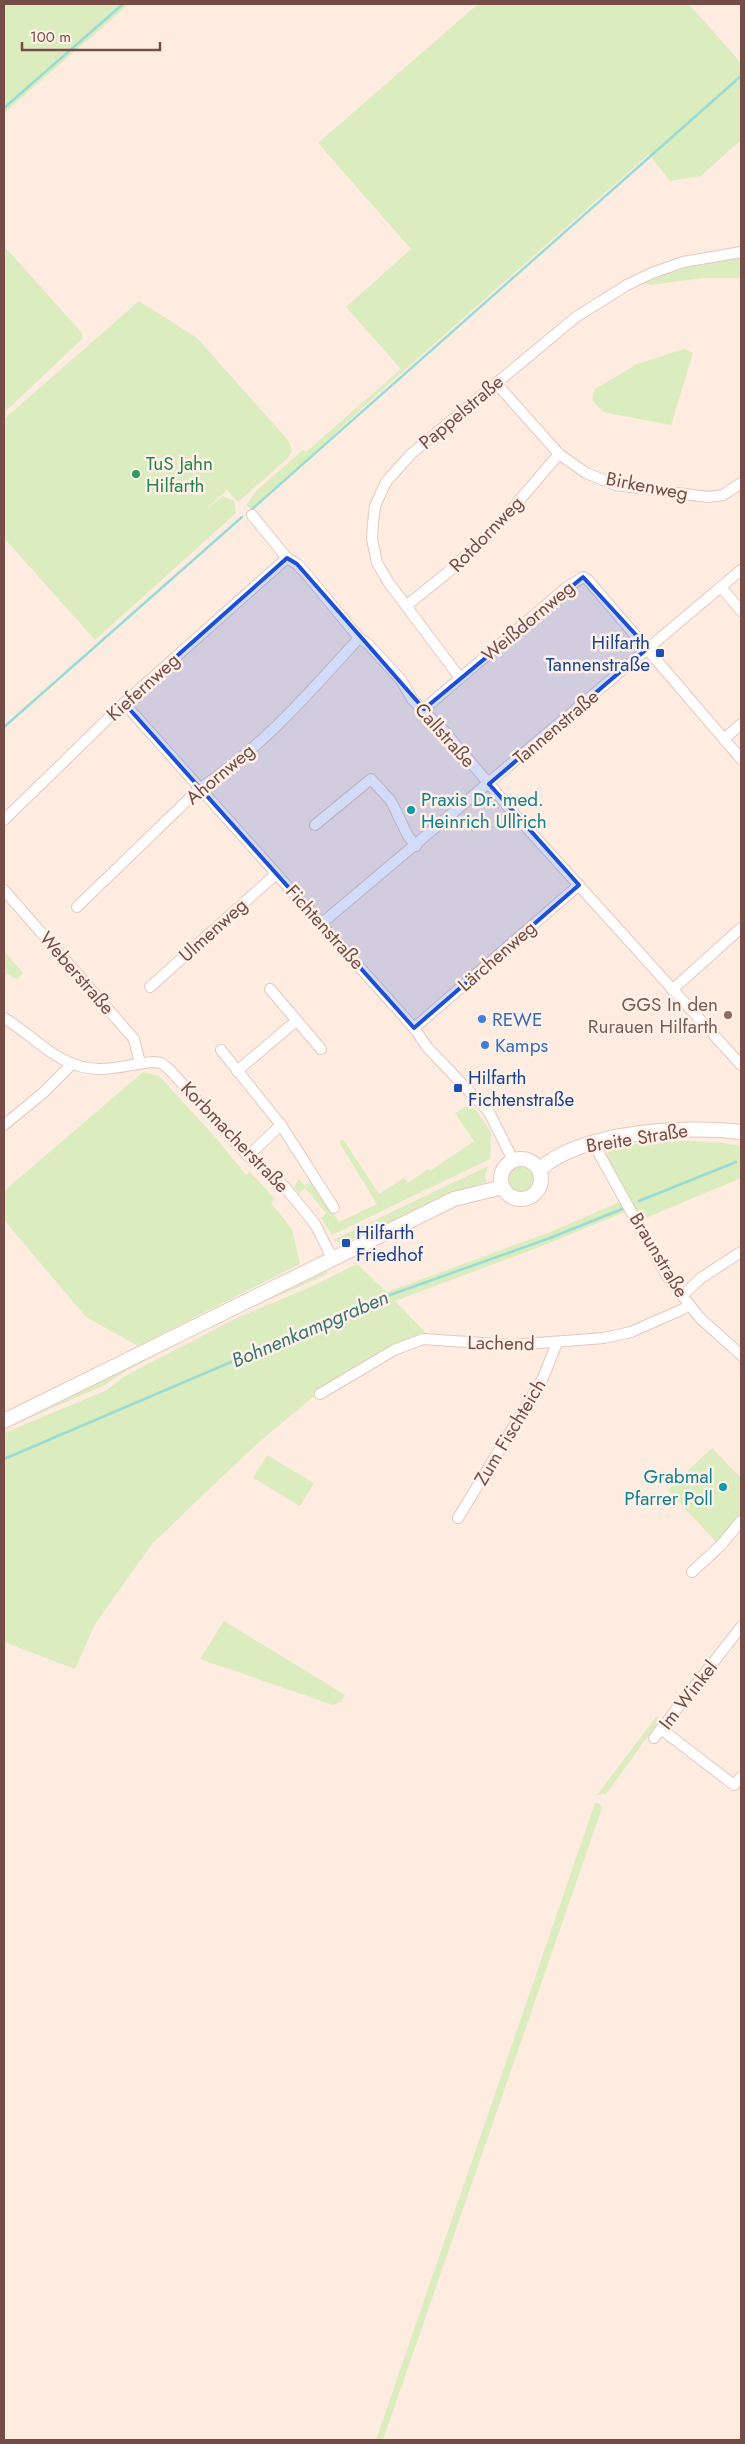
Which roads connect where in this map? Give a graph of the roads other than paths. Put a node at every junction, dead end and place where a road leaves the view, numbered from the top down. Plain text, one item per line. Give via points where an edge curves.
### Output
1 (741, 252) edge
2 (496, 383) junction
3 (559, 454) junction
4 (741, 480) edge
5 (252, 515) dead end
6 (287, 558) junction
7 (741, 570) edge
8 (721, 587) junction
9 (406, 606) junction
10 (741, 611) edge
11 (359, 638) junction
12 (648, 648) junction
13 (460, 678) junction
14 (124, 703) junction
15 (424, 709) junction
16 (741, 724) edge
17 (724, 739) junction
18 (741, 759) edge
19 (489, 784) junction
20 (200, 788) junction
21 (4, 820) edge
22 (315, 825) dead end
23 (416, 846) junction
24 (276, 874) junction
25 (580, 885) junction
26 (4, 890) edge
27 (77, 907) dead end
28 (322, 923) junction
29 (741, 928) edge
30 (150, 987) dead end
31 (270, 989) dead end
32 (672, 990) junction
33 (4, 1018) edge
34 (296, 1021) junction
35 (414, 1028) junction
36 (321, 1049) dead end
37 (221, 1050) dead end
38 (140, 1063) junction
39 (72, 1064) junction
40 (741, 1065) edge
41 (237, 1071) junction
42 (4, 1125) edge
43 (281, 1125) junction
44 (741, 1132) edge
45 (595, 1142) junction
46 (248, 1156) junction
47 (513, 1160) junction
48 (539, 1170) junction
49 (503, 1187) junction
50 (334, 1208) dead end
51 (741, 1252) edge
52 (333, 1260) junction
53 (683, 1295) junction
54 (690, 1306) junction
55 (557, 1343) junction
56 (741, 1355) edge
57 (320, 1394) dead end
58 (4, 1421) edge
59 (458, 1518) dead end
60 (741, 1521) edge
61 (692, 1572) dead end
62 (741, 1628) edge
63 (661, 1729) junction
64 (654, 1738) dead end
65 (741, 1777) edge

1 - 2 street, Pappelstraße via 682,262 627,285 576,317
2 - 3 street, Birkenweg
2 - 9 street, Pappelstraße via 411,454 386,482 380,494 373,523 374,551 377,563
3 - 4 street, Birkenweg via 586,473 616,485 708,497 723,495
3 - 9 street, Rotdornweg via 500,523
5 - 6 street, Callstraße
6 - 11 street, Callstraße via 308,576
6 - 14 street, Kiefernweg
7 - 8 street, Tannenstraße
8 - 10 street
8 - 12 street, Tannenstraße
9 - 13 street, Pappelstraße
11 - 15 street, Callstraße via 401,680 412,699
11 - 20 street, Ahornweg via 301,702 236,761
12 - 13 street, Weißdornweg via 583,577
12 - 17 street
12 - 19 street, Tannenstraße
13 - 15 street, Weißdornweg
14 - 20 street, Fichtenstraße
14 - 21 street, Kiefernweg
15 - 19 street, Callstraße
16 - 17 street
17 - 18 street
19 - 23 street, Tannenstraße
19 - 25 street, Callstraße
20 - 24 street, Fichtenstraße
20 - 27 street, Ahornweg
22 - 23 street via 371,779 391,801
23 - 28 street, Tannenstraße
24 - 28 street, Fichtenstraße
24 - 30 street, Ulmenweg
25 - 32 street, Callstraße
25 - 35 street, Lärchenweg
26 - 38 street, Weberstraße via 134,1039
28 - 35 street, Fichtenstraße
29 - 32 street
31 - 34 street
32 - 40 street, Callstraße
33 - 39 street, Korbmacherstraße via 54,1056
34 - 36 street
34 - 41 street
35 - 47 street, Fichtenstraße via 427,1048 489,1112
37 - 41 street
38 - 39 street, Korbmacherstraße via 99,1069
38 - 46 street, Korbmacherstraße via 161,1063 169,1069
39 - 42 street
41 - 43 street
43 - 46 street
43 - 50 street
44 - 45 main road, Breite Straße via 679,1130
45 - 48 main road, Breite Straße via 570,1149
45 - 53 street, Braunstraße via 667,1276
46 - 52 street, Korbmacherstraße via 285,1187 315,1224
47 - 48 main road via 527,1159
47 - 49 main road via 502,1173
48 - 49 main road via 540,1186 529,1197 514,1197
49 - 52 main road via 454,1199
51 - 53 street via 701,1278
52 - 58 main road
53 - 54 street, Braunstraße
54 - 55 street, Lachend via 631,1332
54 - 56 street, Braunstraße
55 - 57 street, Lachend via 512,1345 423,1339 394,1350
55 - 59 street, Zum Fischteich via 542,1378
60 - 61 street
62 - 63 street, Im Winkel
63 - 64 street, Im Winkel
63 - 65 street via 734,1785

